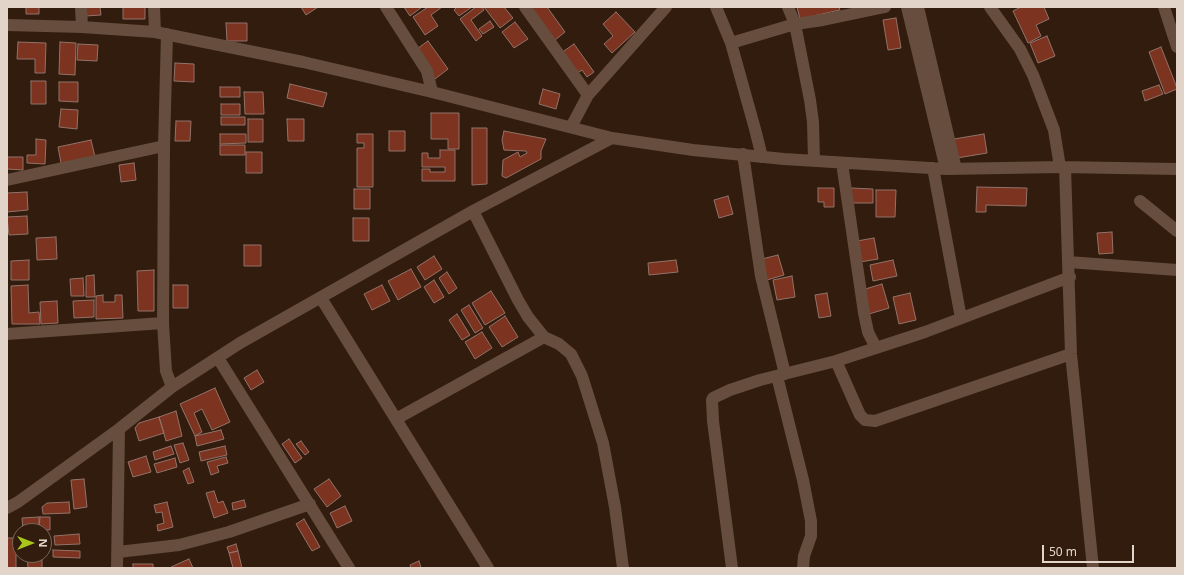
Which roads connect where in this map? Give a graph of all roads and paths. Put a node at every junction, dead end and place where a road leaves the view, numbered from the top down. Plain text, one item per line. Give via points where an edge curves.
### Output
1 (81, 7) edge
2 (154, 7) edge
3 (386, 7) edge
4 (525, 7) edge
5 (666, 7) edge
6 (716, 7) edge
7 (788, 7) edge
8 (885, 7) edge
9 (907, 7) edge
10 (918, 7) edge
11 (990, 7) edge
12 (1164, 7) edge
13 (7, 24) edge
14 (795, 24) junction
15 (82, 27) junction
16 (161, 33) junction
17 (1175, 33) edge
18 (731, 42) junction
19 (1177, 47) edge
20 (432, 92) junction
21 (588, 95) junction
22 (571, 127) junction
23 (612, 138) junction
24 (164, 146) junction
25 (743, 154) junction
26 (762, 157) junction
27 (814, 161) junction
28 (842, 163) junction
29 (1063, 167) junction
30 (933, 168) junction
31 (951, 169) junction
32 (1177, 169) edge
33 (7, 180) edge
34 (1140, 201) dead end
35 (473, 211) junction
36 (1177, 231) edge
37 (1068, 262) junction
38 (1177, 270) edge
39 (1070, 277) junction
40 (321, 298) junction
41 (961, 318) junction
42 (163, 323) junction
43 (7, 334) edge
44 (544, 337) junction
45 (876, 348) junction
46 (1072, 354) junction
47 (218, 358) junction
48 (836, 360) junction
49 (781, 375) junction
50 (172, 388) junction
51 (396, 419) junction
52 (119, 428) junction
53 (310, 504) junction
54 (7, 508) edge
55 (118, 552) junction
56 (117, 568) edge
57 (349, 568) edge
58 (488, 568) edge
59 (623, 568) edge
60 (732, 568) edge
61 (803, 568) edge
62 (1093, 568) edge

1 - 15 street
2 - 16 street
3 - 20 street via 427,71
4 - 21 street
5 - 21 street
6 - 18 street
7 - 14 street
8 - 14 street
9 - 31 street
10 - 31 street
11 - 29 street via 1020,49 1033,75 1054,130
12 - 17 street
13 - 15 street
14 - 18 street
14 - 27 street via 813,122
15 - 16 street
16 - 20 street
16 - 24 street
17 - 19 street
18 - 26 street
20 - 22 street
21 - 22 street
22 - 23 street
23 - 25 street via 693,150
23 - 35 street
24 - 33 street
24 - 42 street
25 - 26 street
25 - 49 street
26 - 27 street
27 - 28 street
28 - 30 street
28 - 45 street via 864,313 868,332
29 - 31 street
29 - 32 street
29 - 37 street
30 - 31 street
30 - 41 street
34 - 36 street
35 - 40 street
35 - 44 street via 518,300
37 - 38 street
37 - 39 street
39 - 41 street
39 - 46 street
40 - 47 street
40 - 51 street
41 - 45 street
42 - 43 street
42 - 50 street via 166,371
44 - 51 street
44 - 59 street via 559,344 571,354 582,376 603,443
45 - 48 street
46 - 48 street via 875,422 865,420 860,415
46 - 62 street
47 - 50 street
47 - 53 street
48 - 49 street
49 - 60 street via 730,390 712,400
49 - 61 street via 811,521 811,536
50 - 52 street
51 - 58 street
52 - 54 street
52 - 55 street
53 - 55 street via 222,534 178,545
53 - 57 street
55 - 56 street

